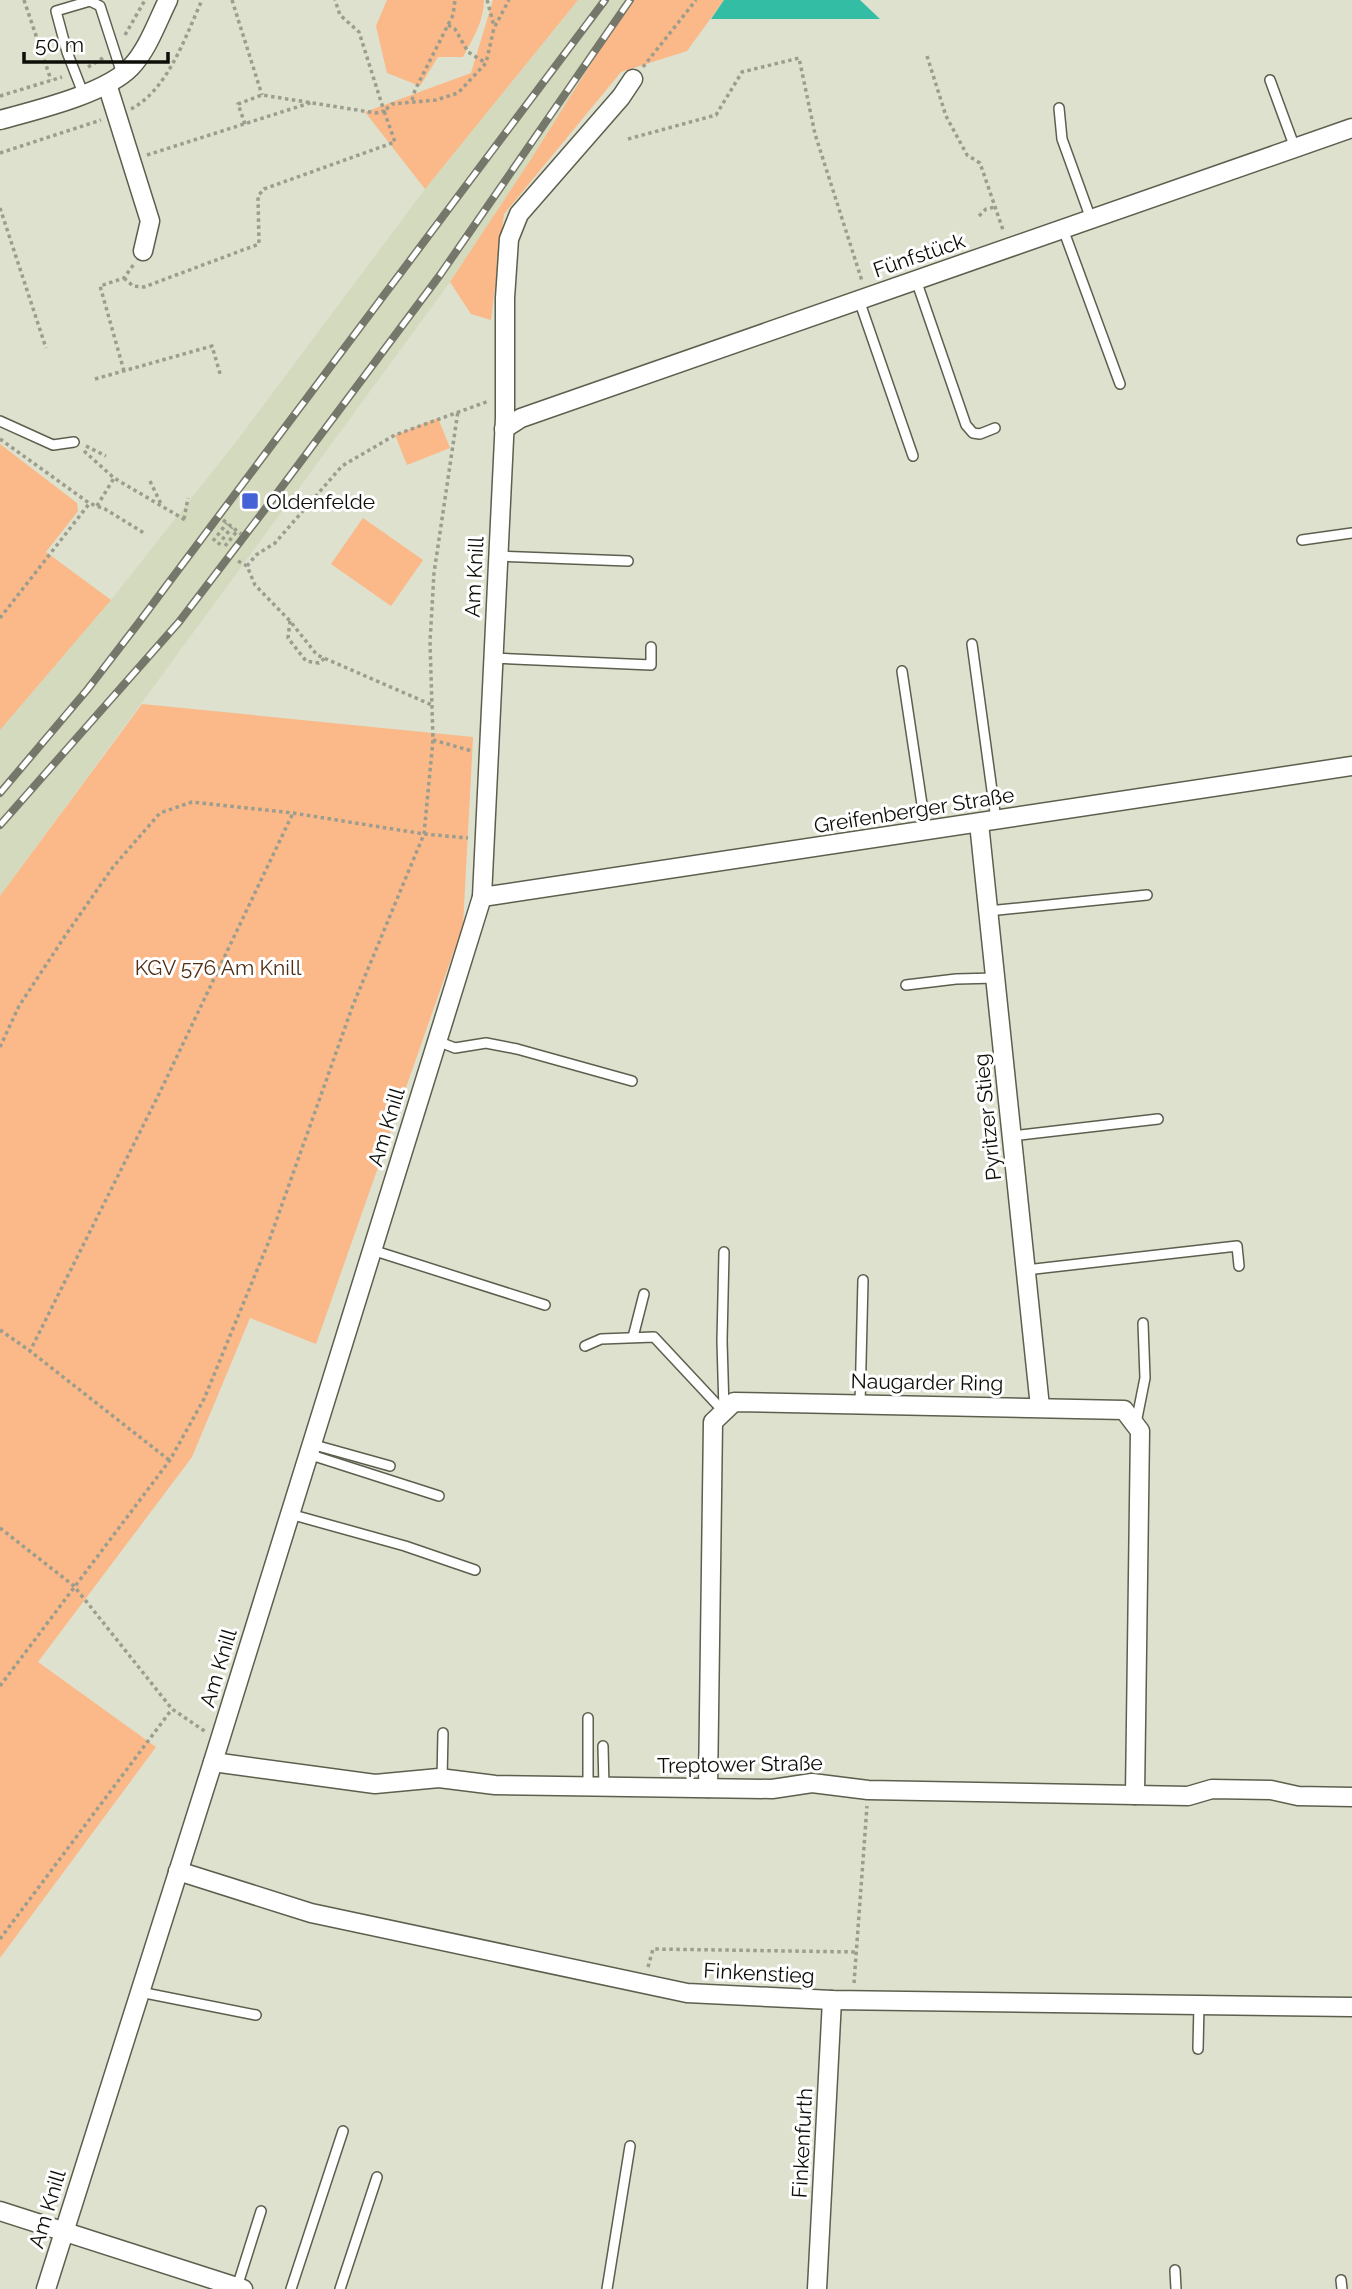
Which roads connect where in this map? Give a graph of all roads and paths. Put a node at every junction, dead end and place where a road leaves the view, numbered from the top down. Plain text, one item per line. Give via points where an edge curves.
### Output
1 (24, 0) edge
2 (168, 0) edge
3 (202, 0) edge
4 (232, 0) edge
5 (335, 0) edge
6 (455, 0) edge
7 (488, 0) edge
8 (509, 0) edge
9 (696, 0) edge
10 (448, 25) junction
11 (494, 28) junction
12 (927, 56) dead end
13 (486, 64) junction
14 (115, 79) junction
15 (633, 79) joint
16 (1270, 80) dead end
17 (83, 93) junction
18 (262, 95) junction
19 (0, 96) edge
20 (412, 100) junction
21 (315, 102) junction
22 (1059, 108) dead end
23 (384, 111) junction
24 (118, 115) junction
25 (0, 120) edge
26 (245, 124) junction
27 (1352, 128) edge
28 (628, 139) dead end
29 (1295, 148) junction
30 (0, 152) edge
31 (132, 160) junction
32 (995, 206) junction
33 (0, 208) edge
34 (979, 216) dead end
35 (1091, 219) junction
36 (1063, 229) junction
37 (1009, 248) junction
38 (143, 251) joint
39 (124, 278) junction
40 (916, 280) junction
41 (863, 298) junction
42 (46, 348) dead end
43 (124, 371) junction
44 (221, 377) dead end
45 (95, 379) dead end
46 (1120, 384) dead end
47 (505, 403) junction
48 (458, 411) junction
49 (0, 421) edge
50 (995, 428) dead end
51 (504, 429) junction
52 (0, 439) edge
53 (74, 442) junction
54 (106, 456) dead end
55 (913, 456) dead end
56 (114, 478) junction
57 (150, 481) dead end
58 (188, 498) dead end
59 (89, 503) junction
60 (97, 506) junction
61 (162, 506) junction
62 (232, 527) junction
63 (145, 533) dead end
64 (1352, 533) edge
65 (1302, 540) dead end
66 (213, 541) dead end
67 (218, 545) dead end
68 (225, 546) dead end
69 (498, 556) junction
70 (238, 561) dead end
71 (628, 561) dead end
72 (247, 566) junction
73 (0, 618) edge
74 (290, 621) junction
75 (972, 644) dead end
76 (651, 647) dead end
77 (325, 658) junction
78 (492, 658) junction
79 (902, 671) dead end
80 (432, 705) junction
81 (433, 740) junction
82 (488, 755) junction
83 (1352, 766) edge
84 (293, 813) junction
85 (988, 822) junction
86 (926, 831) junction
87 (424, 834) junction
88 (483, 839) junction
89 (1147, 895) dead end
90 (482, 897) junction
91 (988, 911) junction
92 (996, 978) junction
93 (906, 985) dead end
94 (437, 1041) junction
95 (0, 1047) edge
96 (632, 1081) dead end
97 (1158, 1119) dead end
98 (1012, 1136) junction
99 (372, 1250) junction
100 (724, 1252) dead end
101 (1240, 1266) dead end
102 (1026, 1270) junction
103 (863, 1280) dead end
104 (644, 1294) dead end
105 (545, 1305) dead end
106 (1143, 1323) dead end
107 (0, 1330) edge
108 (633, 1337) junction
109 (585, 1346) dead end
110 (30, 1351) junction
111 (860, 1404) junction
112 (1040, 1407) junction
113 (724, 1412) junction
114 (1136, 1425) junction
115 (310, 1449) junction
116 (170, 1460) junction
117 (390, 1466) dead end
118 (439, 1496) dead end
119 (290, 1514) junction
120 (0, 1528) edge
121 (475, 1570) dead end
122 (74, 1586) junction
123 (0, 1686) edge
124 (172, 1709) junction
125 (588, 1718) dead end
126 (443, 1733) dead end
127 (220, 1739) junction
128 (603, 1746) dead end
129 (213, 1762) junction
130 (443, 1779) junction
131 (596, 1787) junction
132 (708, 1788) junction
133 (868, 1790) junction
134 (1135, 1795) junction
135 (1352, 1797) edge
136 (178, 1871) junction
137 (0, 1939) edge
138 (857, 1952) junction
139 (644, 1984) junction
140 (140, 1992) junction
141 (832, 2000) junction
142 (852, 2000) junction
143 (1199, 2004) junction
144 (1352, 2007) edge
145 (257, 2015) dead end
146 (1198, 2049) dead end
147 (343, 2131) dead end
148 (630, 2146) dead end
149 (377, 2177) dead end
150 (0, 2211) edge
151 (261, 2211) dead end
152 (64, 2231) junction
153 (1175, 2270) dead end
154 (240, 2288) edge
155 (46, 2289) edge
156 (291, 2289) edge
157 (340, 2289) edge
158 (607, 2289) edge
159 (817, 2289) edge
160 (1176, 2289) edge

1 - 19 path via 51,80
2 - 14 street via 142,53
3 - 24 path via 182,46 153,92
4 - 18 path
5 - 23 path via 340,15 359,32
6 - 10 path
7 - 11 path
8 - 11 path
9 - 15 path
10 - 13 path via 468,52
10 - 20 path
11 - 13 path
12 - 32 path via 946,116 967,156 980,163
13 - 20 path via 458,93 436,100
14 - 17 street
14 - 17 lane via 100,6 90,1 56,10
14 - 24 street
15 - 47 street, Am Knill via 513,224 505,298
16 - 29 lane
17 - 25 street
18 - 21 path
18 - 26 path via 238,104
20 - 23 path via 392,104
21 - 23 path
21 - 26 path
22 - 35 lane via 1062,139
23 - 39 path via 395,142 264,189 258,196 259,244 144,287 133,286
24 - 30 path
24 - 31 street
26 - 31 path
27 - 29 street, Fünfstück
28 - 41 path via 716,115 742,72 799,58 815,134
29 - 35 street, Fünfstück
31 - 38 street via 150,221
32 - 34 path
32 - 37 path
33 - 42 path
35 - 36 street, Fünfstück
36 - 37 street, Fünfstück
36 - 46 lane
37 - 40 street, Fünfstück
38 - 39 path
39 - 43 path via 100,286
40 - 41 street, Fünfstück
40 - 50 lane via 966,425 979,434
41 - 51 street, Fünfstück via 521,418
41 - 55 lane
43 - 44 path via 212,346
43 - 45 path
47 - 48 path via 489,401
47 - 51 street, Am Knill
48 - 72 path via 395,435 342,466 275,543
48 - 80 path via 434,573
49 - 53 lane via 53,445
51 - 69 street, Am Knill
52 - 59 path
53 - 54 path
53 - 56 path
56 - 60 path
56 - 61 path
57 - 61 path
58 - 61 path via 185,520
59 - 60 path
59 - 73 path
60 - 63 path
62 - 66 path via 225,522
62 - 67 path
62 - 68 path via 239,532
64 - 65 lane
69 - 71 lane
69 - 78 street, Am Knill
70 - 72 path
72 - 74 path via 255,584
74 - 77 path via 317,655
74 - 77 path via 288,638 306,661 319,663
75 - 85 lane
76 - 78 lane via 651,665
77 - 80 path
78 - 82 street, Am Knill
79 - 86 lane
80 - 81 path
81 - 82 path
81 - 87 path
82 - 88 street, Am Knill
83 - 85 street, Greifenberger Straße
84 - 87 path
84 - 95 path via 192,802 160,813 113,867 65,936 19,1006
84 - 110 path
85 - 86 street, Greifenberger Straße
85 - 91 street, Pyritzer Stieg
86 - 90 street, Greifenberger Straße
87 - 88 path
87 - 116 path via 353,1005 269,1241 204,1399
88 - 90 street, Am Knill
89 - 91 lane
90 - 94 street, Am Knill
91 - 92 street, Pyritzer Stieg
92 - 93 lane
92 - 98 street, Pyritzer Stieg
94 - 96 lane via 455,1048 497,1045
94 - 99 street, Am Knill
97 - 98 lane
98 - 102 street, Pyritzer Stieg
99 - 105 lane
99 - 115 street, Am Knill
100 - 113 lane
101 - 102 lane via 1237,1246
102 - 112 street, Pyritzer Stieg
103 - 111 lane
104 - 108 lane
106 - 114 lane via 1145,1378
107 - 110 path
108 - 109 lane via 601,1339
108 - 113 lane via 654,1337
110 - 116 path
111 - 112 street, Naugarder Ring
111 - 113 street, Naugarder Ring via 734,1402
112 - 114 street, Naugarder Ring via 1124,1410
113 - 132 street via 713,1422
114 - 134 street via 1140,1431
115 - 117 lane
115 - 118 lane
115 - 119 street, Am Knill
116 - 122 path
119 - 121 lane
119 - 127 street, Am Knill
120 - 122 path
122 - 123 path
122 - 124 path
124 - 127 path
124 - 137 path
125 - 131 lane
126 - 130 lane
127 - 129 street, Am Knill
128 - 131 lane
129 - 130 street, Treptower Straße via 375,1784
129 - 136 street, Am Knill
130 - 131 street, Treptower Straße
131 - 132 street, Treptower Straße
132 - 133 street, Treptower Straße via 772,1789 813,1783
133 - 134 street, Treptower Straße
133 - 138 path
134 - 135 street, Treptower Straße via 1188,1796 1212,1789
136 - 139 street, Finkenstieg via 311,1913
136 - 140 street, Am Knill
138 - 139 path via 653,1950
138 - 142 path
139 - 141 street, Finkenstieg via 687,1993
140 - 145 lane
140 - 152 street, Am Knill
141 - 142 street, Finkenstieg
141 - 159 street, Finkenfurth
142 - 143 street, Finkenstieg
143 - 144 street, Finkenstieg
143 - 146 lane
147 - 156 lane
148 - 158 lane
149 - 157 lane
150 - 152 street
151 - 154 lane
152 - 154 street
152 - 155 street, Am Knill
153 - 160 lane

